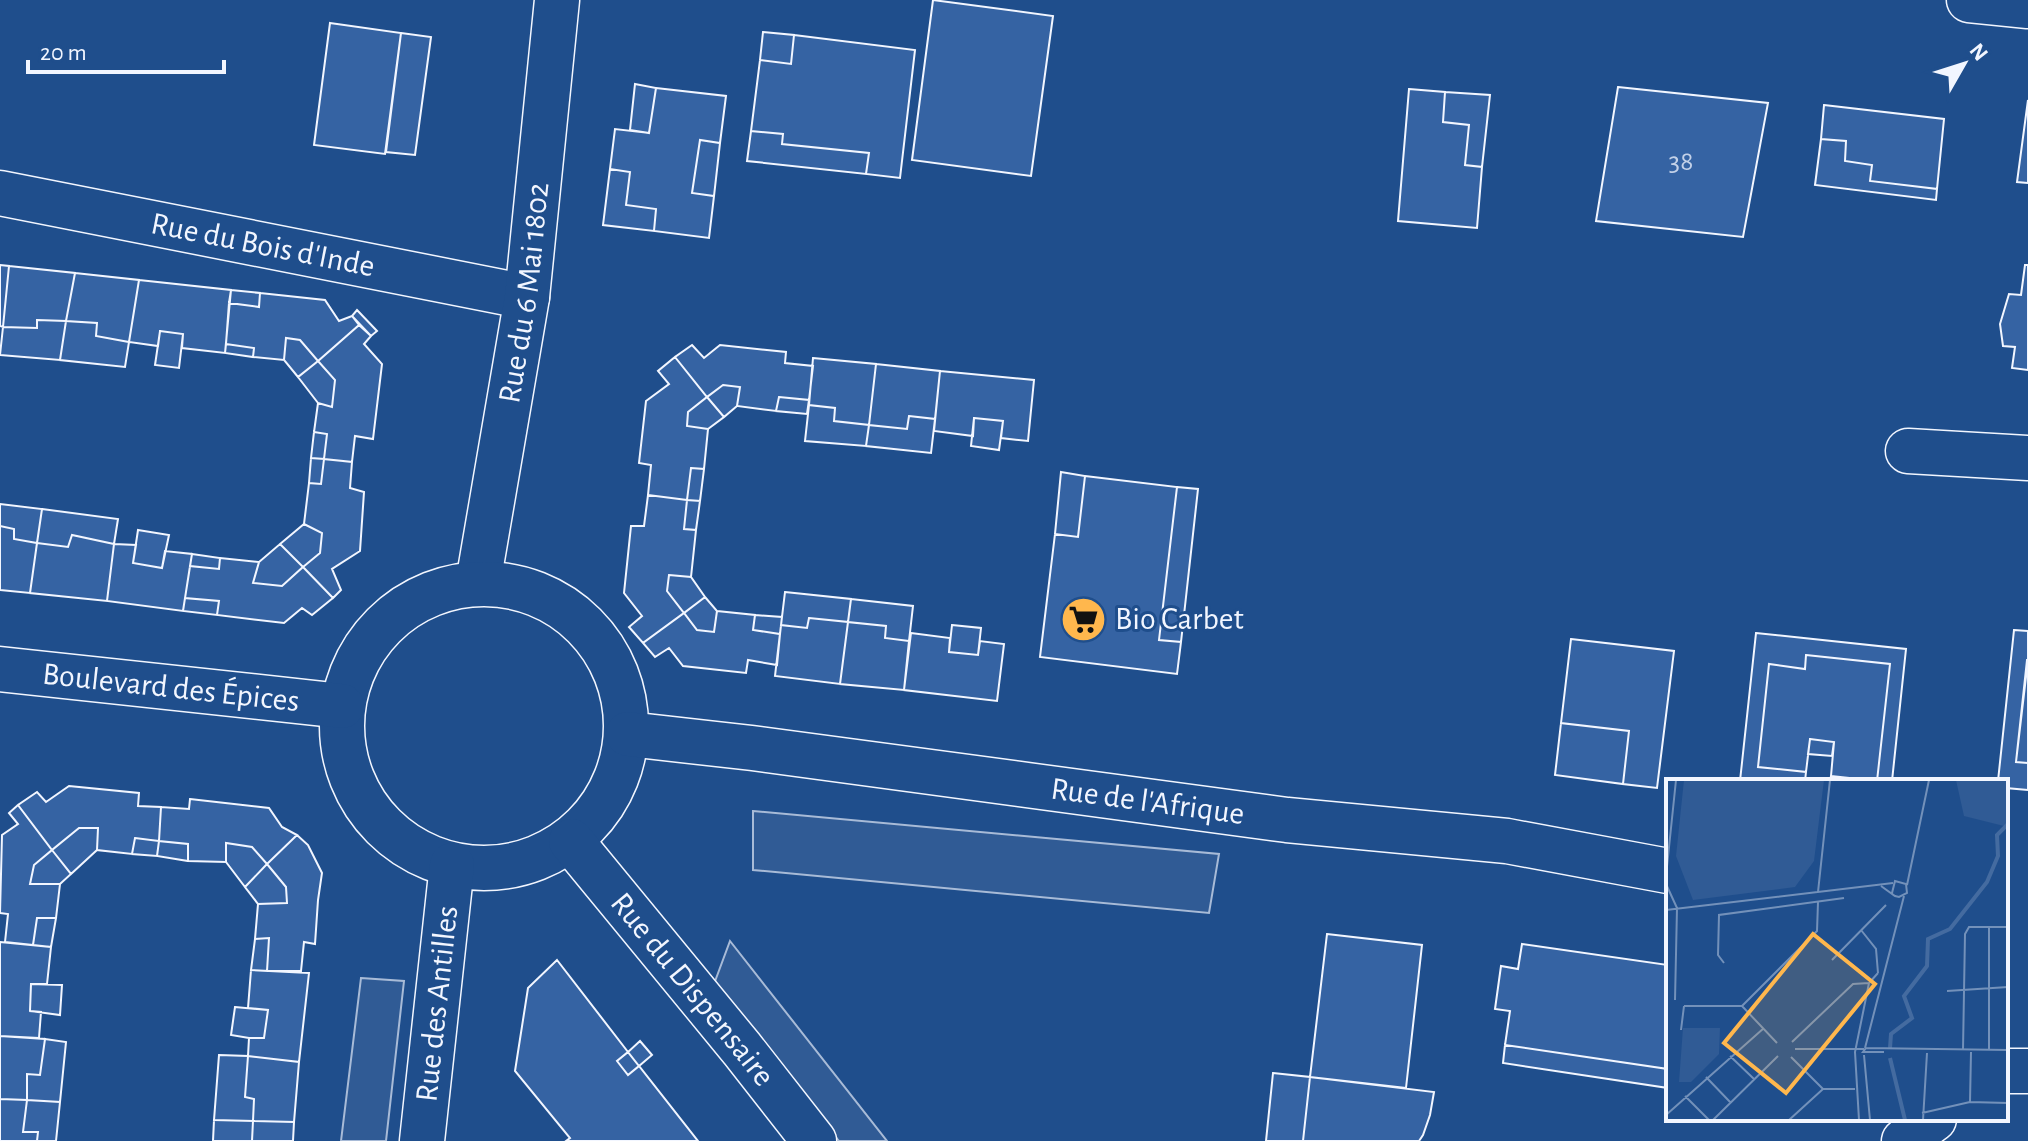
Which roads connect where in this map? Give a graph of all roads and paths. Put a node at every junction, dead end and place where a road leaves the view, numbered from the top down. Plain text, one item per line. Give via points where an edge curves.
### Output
1 (557, 0) edge
2 (1969, 0) edge
3 (2028, 6) edge
4 (0, 193) edge
5 (527, 297) junction
6 (1908, 451) dead end
7 (2028, 458) edge
8 (478, 583) junction
9 (0, 669) edge
10 (342, 706) junction
11 (628, 734) junction
12 (571, 841) junction
13 (452, 865) junction
14 (1666, 871) edge
15 (1931, 1121) edge
16 (422, 1141) edge
17 (814, 1141) edge
18 (1904, 1141) edge

1 - 5 street, Rue du 6 Mai 1802
2 - 3 street
4 - 5 street, Rue du Bois d'Inde
5 - 8 street, Rue du 6 Mai 1802
6 - 7 street
8 - 10 street via 415,600 389,619 351,673
8 - 11 street via 512,585 574,614 614,668 625,700
9 - 10 street, Boulevard des Épices
10 - 13 street via 348,763 366,806 389,833 419,853
11 - 12 street via 611,794
11 - 14 street, Rue de l'Afrique via 1287,820 1507,841
12 - 13 street via 515,866
12 - 17 street, Rue du Dispensaire
13 - 16 street, Rue des Antilles
15 - 18 street

